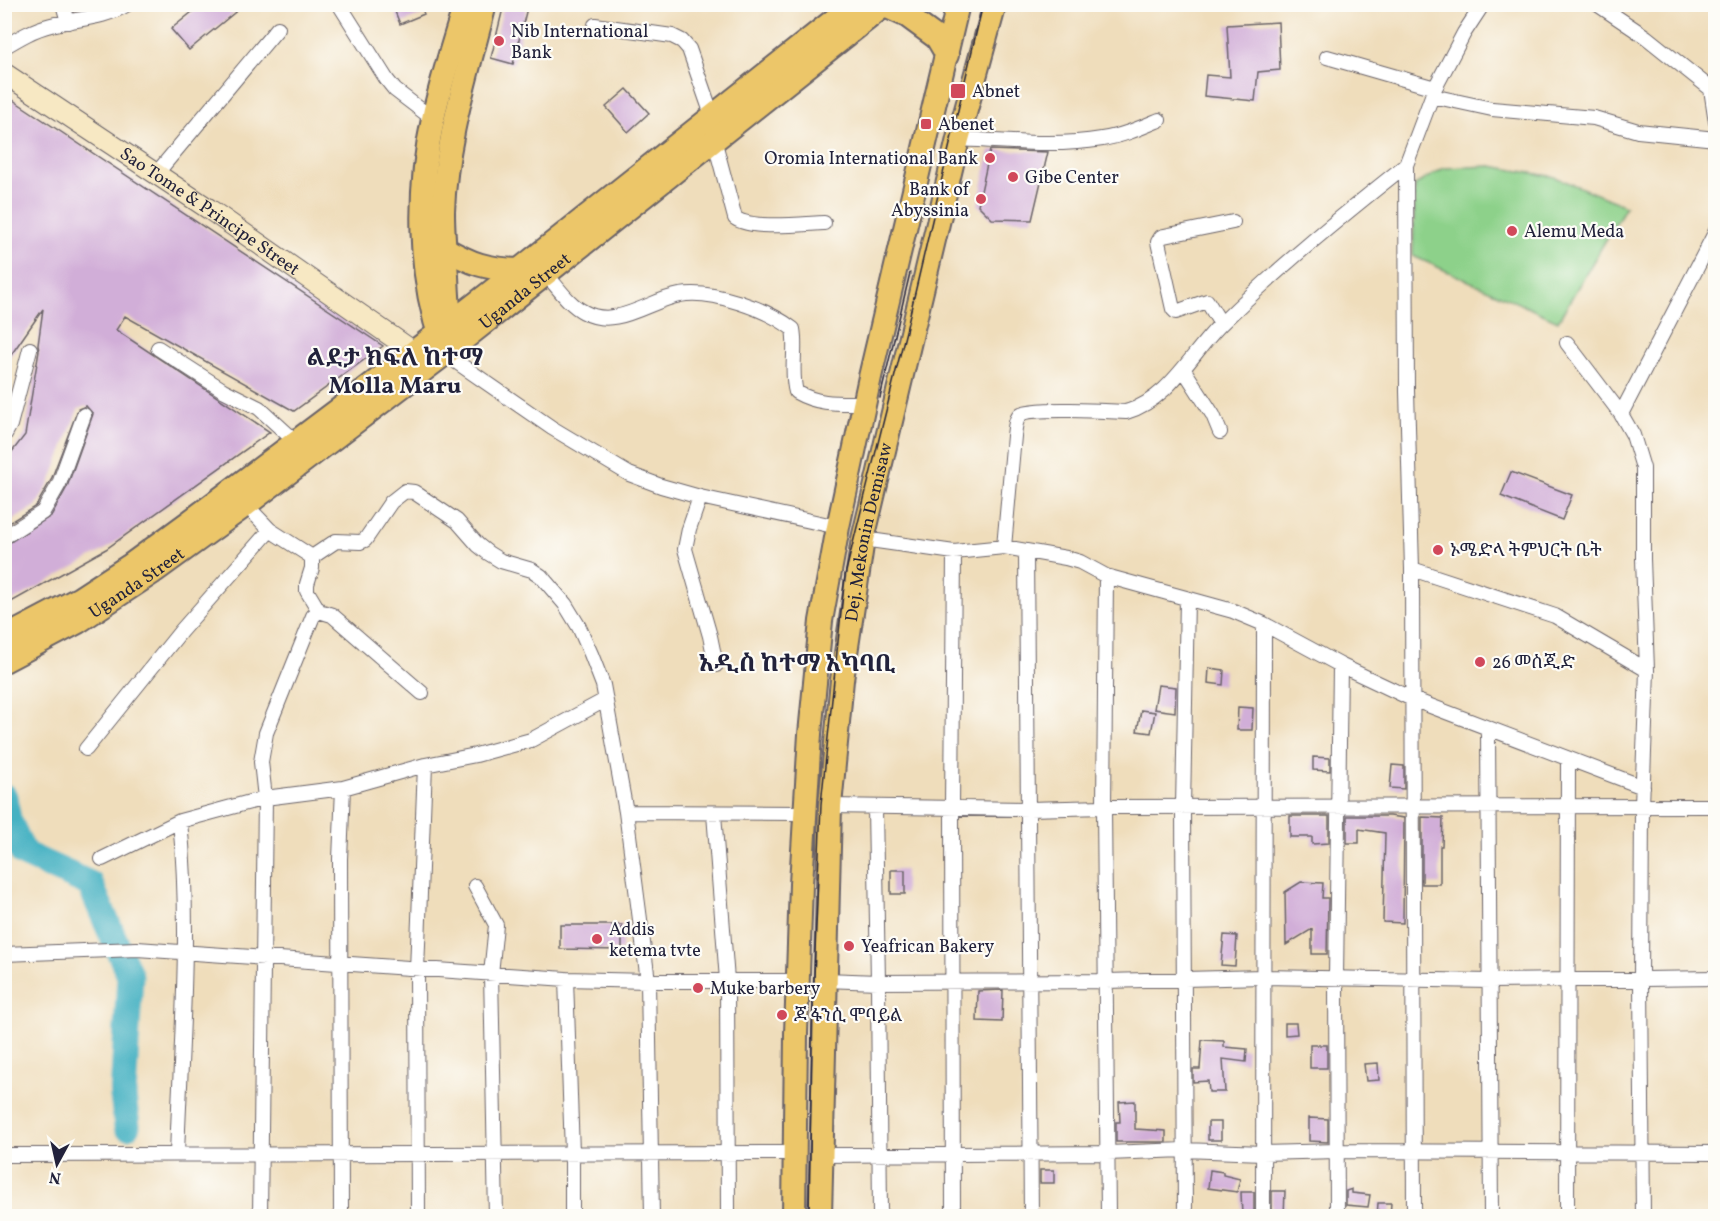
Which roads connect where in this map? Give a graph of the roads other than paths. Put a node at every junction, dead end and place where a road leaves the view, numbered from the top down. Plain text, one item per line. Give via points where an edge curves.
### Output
1 (63, 4) edge
2 (128, 4) edge
3 (339, 4) edge
4 (465, 4) edge
5 (485, 4) edge
6 (854, 4) edge
7 (958, 4) edge
8 (995, 4) edge
9 (1483, 4) edge
10 (1597, 4) edge
11 (885, 5) edge
12 (1617, 9) edge
13 (68, 22) junction
14 (595, 25) dead end
15 (278, 27) dead end
16 (4, 47) edge
17 (947, 55) junction
18 (1327, 57) dead end
19 (4, 73) edge
20 (1713, 87) edge
21 (1434, 92) junction
22 (433, 118) junction
23 (1159, 120) dead end
24 (1716, 122) edge
25 (713, 129) junction
26 (958, 139) junction
27 (1716, 139) edge
28 (1406, 165) junction
29 (156, 174) junction
30 (1233, 222) dead end
31 (824, 223) dead end
32 (1716, 231) edge
33 (444, 248) junction
34 (519, 270) junction
35 (545, 273) junction
36 (1221, 324) junction
37 (448, 338) junction
38 (1567, 343) dead end
39 (158, 348) dead end
40 (30, 349) dead end
41 (414, 352) junction
42 (1184, 370) junction
43 (864, 403) junction
44 (1621, 414) junction
45 (84, 415) dead end
46 (1220, 432) dead end
47 (4, 436) edge
48 (295, 441) junction
49 (700, 496) junction
50 (246, 505) junction
51 (838, 527) junction
52 (270, 530) junction
53 (4, 537) edge
54 (864, 539) junction
55 (1004, 547) junction
56 (1026, 551) junction
57 (954, 552) junction
58 (312, 557) junction
59 (1412, 569) junction
60 (1106, 576) junction
61 (1187, 599) junction
62 (319, 611) junction
63 (1264, 624) junction
64 (4, 638) edge
65 (4, 661) edge
66 (716, 665) dead end
67 (1340, 665) junction
68 (1647, 670) junction
69 (422, 693) dead end
70 (1412, 699) junction
71 (605, 700) junction
72 (1488, 729) junction
73 (86, 749) dead end
74 (1568, 759) junction
75 (425, 765) junction
76 (1643, 787) junction
77 (343, 788) junction
78 (266, 798) junction
79 (1569, 805) junction
80 (830, 806) junction
81 (1338, 806) junction
82 (1489, 806) junction
83 (1642, 806) junction
84 (1716, 806) edge
85 (1104, 807) junction
86 (1183, 807) junction
87 (1264, 807) junction
88 (1412, 807) junction
89 (875, 808) junction
90 (952, 808) junction
91 (1029, 810) junction
92 (626, 812) junction
93 (804, 813) junction
94 (714, 814) junction
95 (180, 821) junction
96 (102, 859) dead end
97 (475, 886) dead end
98 (185, 952) junction
99 (4, 954) edge
100 (263, 959) junction
101 (340, 963) junction
102 (417, 970) junction
103 (491, 974) junction
104 (1263, 977) junction
105 (1716, 978) edge
106 (566, 979) junction
107 (1336, 979) junction
108 (1413, 979) junction
109 (727, 980) junction
110 (825, 980) junction
111 (1183, 980) junction
112 (1568, 980) junction
113 (1641, 980) junction
114 (648, 981) junction
115 (797, 981) junction
116 (1030, 981) junction
117 (1106, 981) junction
118 (1490, 981) junction
119 (878, 982) junction
120 (954, 982) junction
121 (1184, 1150) junction
122 (1337, 1151) junction
123 (1491, 1151) junction
124 (1642, 1151) junction
125 (1414, 1152) junction
126 (1566, 1152) junction
127 (572, 1153) junction
128 (651, 1153) junction
129 (728, 1153) junction
130 (795, 1153) junction
131 (1030, 1153) junction
132 (1108, 1153) junction
133 (1263, 1153) junction
134 (1716, 1153) edge
135 (177, 1154) junction
136 (261, 1154) junction
137 (342, 1154) junction
138 (417, 1154) junction
139 (496, 1154) junction
140 (879, 1154) junction
141 (953, 1154) junction
142 (4, 1155) edge
143 (821, 1155) junction
144 (260, 1216) edge
145 (341, 1216) edge
146 (418, 1216) edge
147 (496, 1216) edge
148 (572, 1216) edge
149 (652, 1216) edge
150 (728, 1216) edge
151 (794, 1216) edge
152 (820, 1216) edge
153 (879, 1216) edge
154 (953, 1216) edge
155 (1031, 1216) edge
156 (1108, 1216) edge
157 (1185, 1216) edge
158 (1263, 1216) edge
159 (1338, 1216) edge
160 (1414, 1216) edge
161 (1491, 1216) edge
162 (1567, 1216) edge
163 (1643, 1216) edge

1 - 13 street
2 - 13 street via 99,17
3 - 22 street via 395,90
4 - 22 main road
5 - 33 main road via 451,146 443,210
6 - 25 main road, Uganda Street
7 - 17 main road, Dej. Mekonin Demisaw
8 - 26 main road, Dej. Mekonin Demisaw
9 - 21 street
10 - 12 street
11 - 17 main road via 937,38
11 - 25 main road, Uganda Street
12 - 20 street via 1646,37
13 - 16 street via 35,30
14 - 25 street via 672,36 682,41 689,49
15 - 29 street
17 - 43 main road, Dej. Mekonin Demisaw
18 - 21 street
19 - 29 main road, Sao Tome & Principe Street
20 - 24 street
21 - 27 street via 1492,109 1594,118 1638,131
21 - 28 street
22 - 37 main road via 424,178 426,263
23 - 26 street via 1102,139 1072,142
25 - 31 street via 735,218 753,224
25 - 34 main road, Uganda Street
25 - 35 main road, Uganda Street
26 - 54 main road, Dej. Mekonin Demisaw
28 - 36 street
28 - 59 street
29 - 41 main road, Sao Tome & Principe Street
30 - 36 street via 1164,236 1158,242 1173,309 1181,311 1207,301
32 - 44 street
33 - 34 main road via 471,263 495,270
33 - 37 main road
34 - 37 main road, Uganda Street
35 - 37 main road, Uganda Street
35 - 43 street via 571,303 585,313 606,318 618,318 681,295 747,303 793,329 796,392 828,403
36 - 42 street
37 - 41 main road, Uganda Street
37 - 49 street via 552,428 644,480
37 - 50 main road, Uganda Street
38 - 44 street
39 - 48 street via 259,408
40 - 47 street
41 - 48 main road, Uganda Street
42 - 46 street
42 - 55 street via 1153,398 1126,412 1020,414 1015,426
43 - 51 main road, Dej. Mekonin Demisaw
44 - 68 street via 1633,435 1643,468
45 - 53 street via 59,484 44,512
48 - 64 main road, Uganda Street via 129,566 80,598
49 - 51 street
49 - 66 street via 685,549
50 - 52 street
50 - 65 main road, Uganda Street via 96,610
51 - 93 main road, Dej. Mekonin Demisaw via 821,621
52 - 58 street
52 - 73 street via 181,631
54 - 57 street
54 - 80 main road, Dej. Mekonin Demisaw via 843,680
55 - 56 street
55 - 57 street
56 - 60 street via 1080,562
56 - 91 street
57 - 90 street
58 - 62 street via 307,591
58 - 71 street via 336,541 365,540 390,502 405,491 414,492 457,521 488,554 542,576 579,627 603,685
59 - 68 street via 1556,616
59 - 70 street
60 - 61 street
60 - 85 street
61 - 63 street via 1233,610
61 - 86 street
62 - 69 street via 332,615
62 - 78 street via 313,616 266,733 261,762
63 - 67 street
63 - 87 street
67 - 70 street
67 - 81 street
68 - 76 street
70 - 72 street
70 - 88 street
71 - 75 street via 531,740
71 - 92 street
72 - 74 street
72 - 82 street
74 - 76 street
74 - 79 street
75 - 77 street
75 - 102 street
76 - 83 street
77 - 78 street
77 - 101 street
78 - 95 street
78 - 100 street
79 - 82 street
79 - 83 street
79 - 112 street
80 - 89 street
80 - 110 main road, Dej. Mekonin Demisaw
81 - 87 street
81 - 88 street
81 - 107 street
82 - 88 street
82 - 118 street
83 - 84 street
83 - 113 street
85 - 86 street
85 - 91 street
85 - 117 street
86 - 87 street
86 - 111 street
87 - 104 street
88 - 108 street
89 - 90 street
89 - 119 street
90 - 91 street
90 - 120 street
91 - 116 street
92 - 94 street
92 - 114 street
93 - 94 street
93 - 115 main road, Dej. Mekonin Demisaw
94 - 109 street
95 - 96 street
95 - 98 street
97 - 103 street via 496,925
98 - 99 street via 109,949
98 - 100 street
98 - 135 street
100 - 101 street
100 - 136 street
101 - 102 street
101 - 137 street
102 - 103 street
102 - 138 street
103 - 106 street
103 - 139 street
104 - 107 street
104 - 111 street
104 - 133 street
105 - 113 street
106 - 114 street
106 - 127 street
107 - 108 street
107 - 122 street
108 - 118 street
108 - 125 street
109 - 114 street
109 - 115 street
109 - 129 street
110 - 119 street
110 - 143 main road, Dej. Mekonin Demisaw
111 - 117 street
111 - 121 street
112 - 113 street
112 - 118 street
112 - 126 street
113 - 124 street
114 - 128 street
115 - 130 main road, Dej. Mekonin Demisaw
116 - 117 street
116 - 120 street
116 - 131 street
117 - 132 street
118 - 123 street
119 - 120 street
119 - 140 street
120 - 141 street
121 - 132 street
121 - 133 street
121 - 157 street
122 - 125 street
122 - 133 street
122 - 159 street
123 - 125 street
123 - 126 street
123 - 161 street
124 - 126 street
124 - 134 street
124 - 163 street
125 - 160 street
126 - 162 street
127 - 128 street
127 - 139 street
127 - 148 street
128 - 129 street
128 - 149 street
129 - 130 street
129 - 150 street
130 - 151 main road, Dej. Mekonin Demisaw
131 - 132 street
131 - 141 street
131 - 155 street
132 - 156 street
133 - 158 street
135 - 136 street
135 - 142 street
136 - 137 street
136 - 144 street
137 - 138 street
137 - 145 street
138 - 139 street
138 - 146 street
139 - 147 street
140 - 141 street
140 - 143 street
140 - 153 street
141 - 154 street
143 - 152 main road, Dej. Mekonin Demisaw

